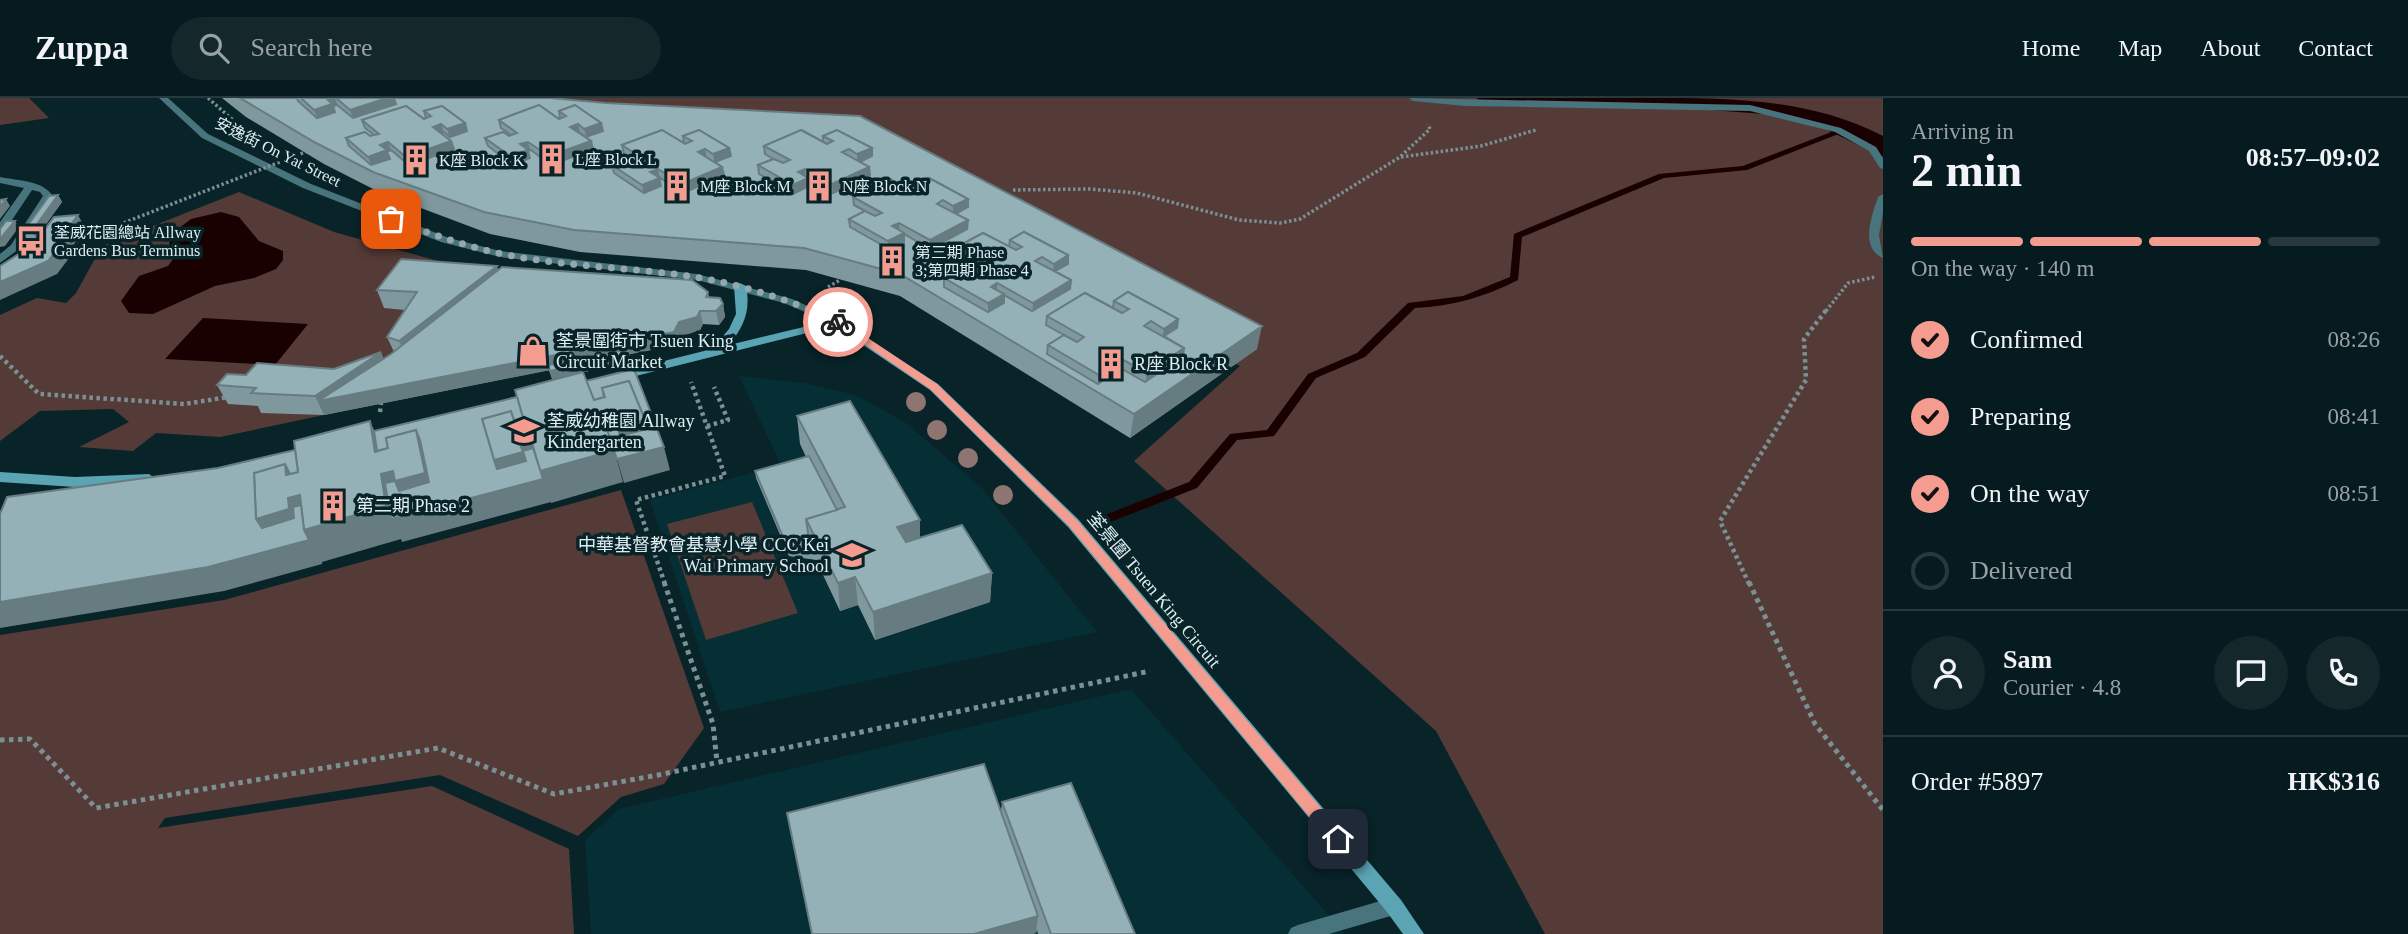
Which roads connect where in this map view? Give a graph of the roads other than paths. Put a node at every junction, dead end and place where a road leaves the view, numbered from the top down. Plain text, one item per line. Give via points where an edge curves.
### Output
1 (163, 98) edge
2 (1413, 98) edge
3 (1883, 166) edge
4 (4, 181) edge
5 (31, 186) junction
6 (0, 190) edge
7 (1883, 197) edge
8 (0, 230) edge
9 (1883, 255) edge
10 (0, 260) edge
11 (740, 286) junction
12 (837, 322) junction
13 (716, 352) junction
14 (602, 380) edge
15 (0, 477) edge
16 (158, 478) edge
17 (1394, 906) junction
18 (1298, 934) edge
19 (1414, 934) edge

1 - 11 street, 安逸街 On Yat Street via 205,136 307,186 445,240 500,254
2 - 3 street via 1750,108 1838,130 1873,149
4 - 5 street
4 - 6 street
5 - 8 street
5 - 10 street via 48,196 15,247
7 - 9 street via 1873,232 1875,246
11 - 12 street, 安逸街 On Yat Street
11 - 13 street via 743,318
12 - 13 street
12 - 17 street, 荃景圍 Tsuen King Circuit via 934,387 1073,523
13 - 14 street
15 - 16 street via 75,482
17 - 18 street
17 - 19 street, 荃景圍 Tsuen King Circuit

